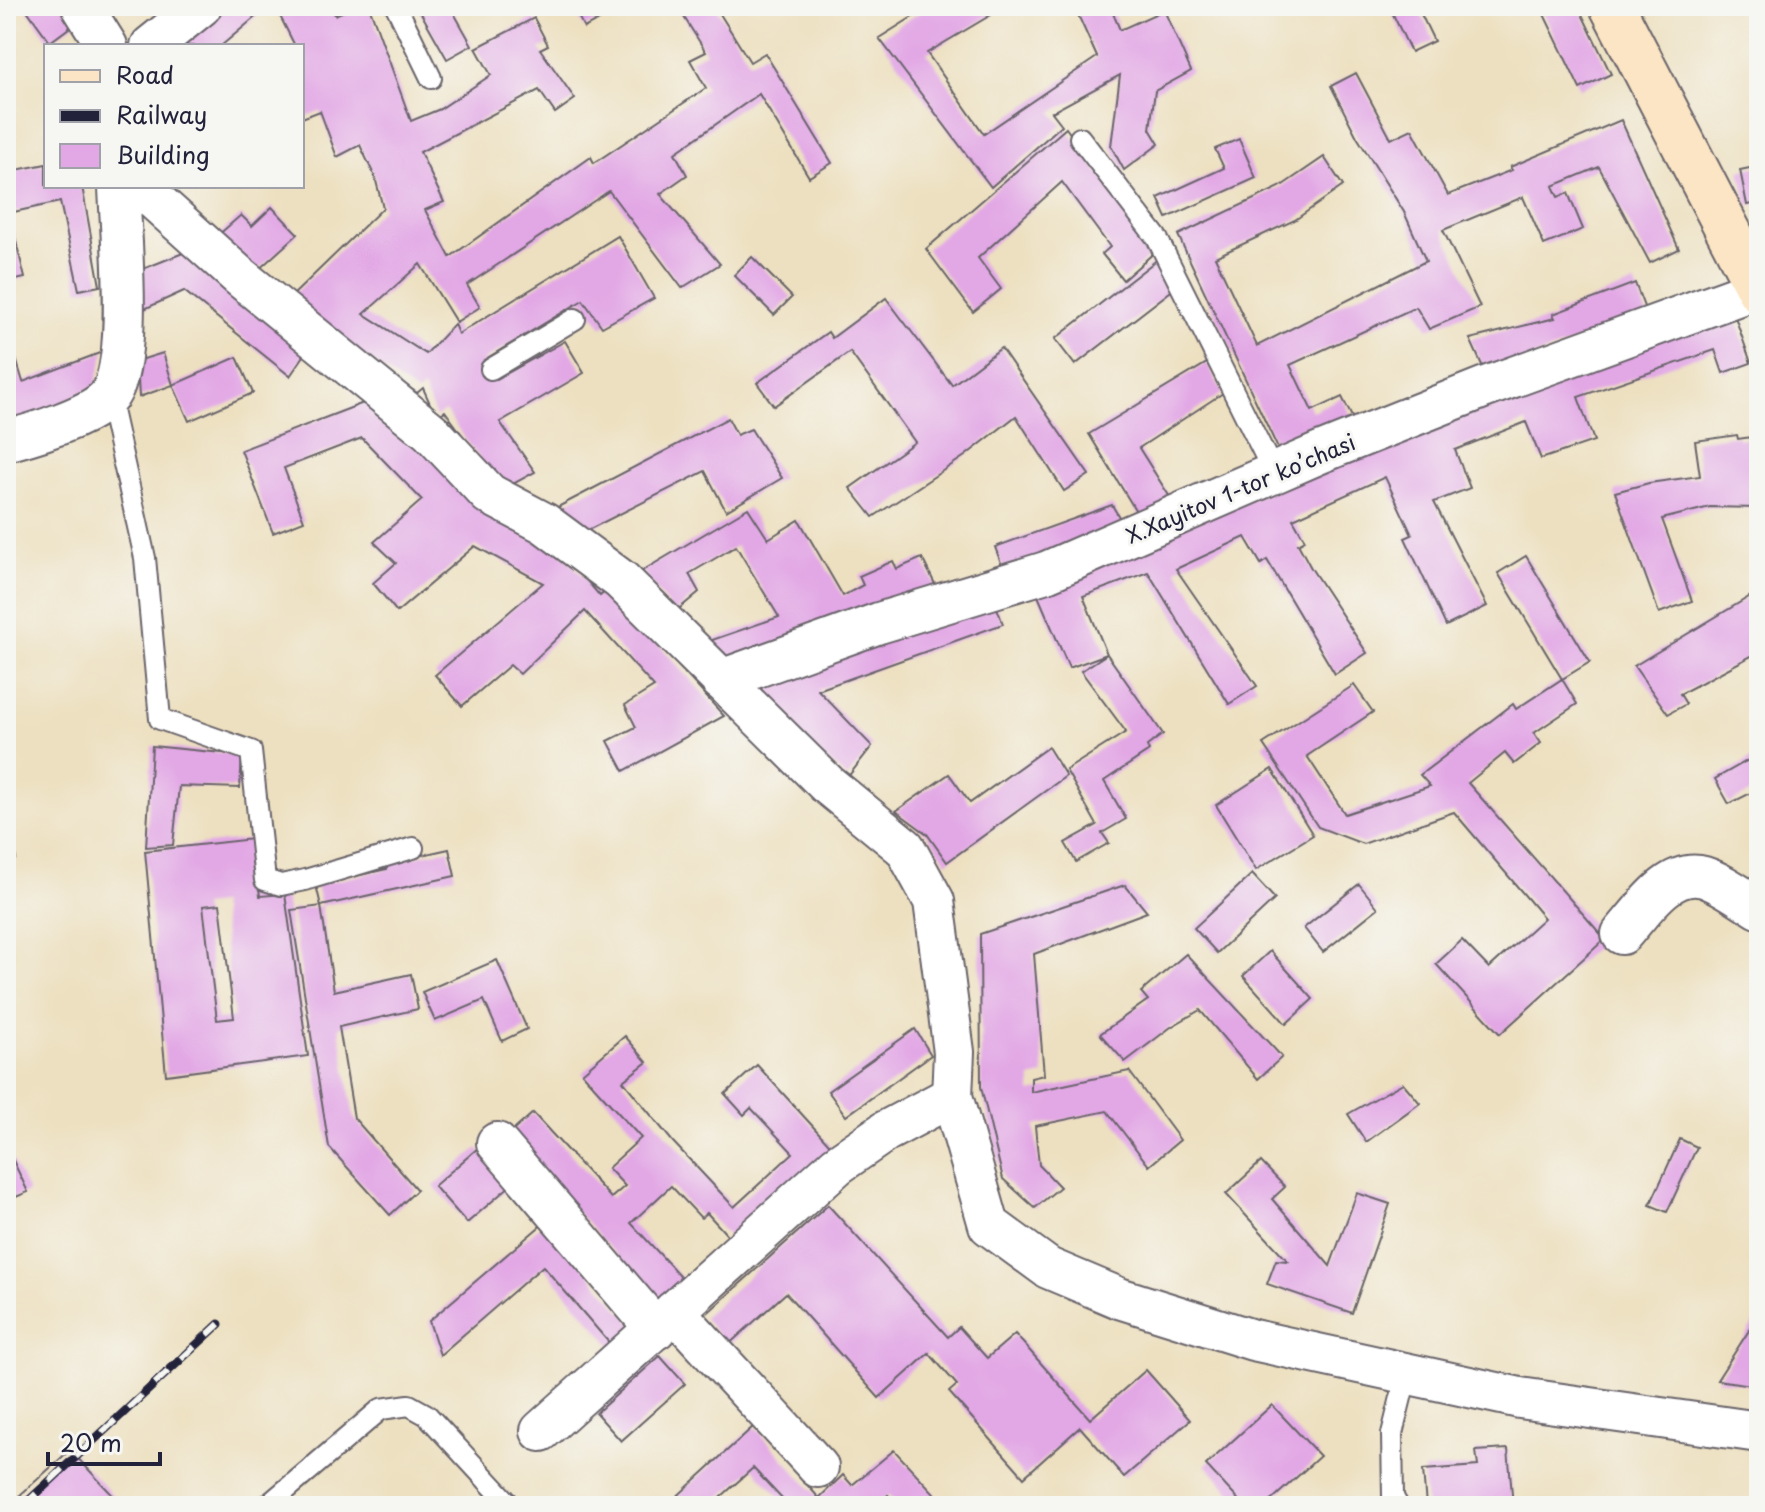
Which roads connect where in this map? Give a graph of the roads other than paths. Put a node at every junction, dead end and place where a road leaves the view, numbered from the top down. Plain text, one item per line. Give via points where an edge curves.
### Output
1 (82, 6) edge
2 (201, 6) edge
3 (396, 6) edge
4 (1612, 6) edge
5 (106, 44) edge
6 (154, 44) edge
7 (431, 78) dead end
8 (1080, 138) dead end
9 (119, 188) edge
10 (141, 188) edge
11 (1759, 289) edge
12 (575, 319) dead end
13 (491, 369) dead end
14 (109, 397) junction
15 (6, 441) edge
16 (1274, 473) junction
17 (721, 680) junction
18 (413, 848) dead end
19 (1759, 908) edge
20 (1622, 934) dead end
21 (952, 1096) junction
22 (497, 1143) dead end
23 (665, 1320) junction
24 (1407, 1373) junction
25 (541, 1431) dead end
26 (1759, 1432) edge
27 (818, 1467) dead end
28 (267, 1506) edge
29 (511, 1506) edge
30 (1398, 1506) edge

1 - 5 street
2 - 6 street
3 - 7 lane
4 - 11 street
8 - 16 lane via 1157,238
9 - 14 street via 124,327 119,374
10 - 17 street via 239,276 420,410 431,432 489,494 544,523 621,580
11 - 16 street, X.Xayitov 1-tor koʼchasi via 1483,388
12 - 13 lane
14 - 15 street via 93,409
14 - 18 lane via 145,558 160,719 251,751 265,880 281,885 305,880
16 - 17 street, X.Xayitov 1-tor koʼchasi via 1046,572 879,623
17 - 21 street via 827,784 905,848 934,901 954,1052
19 - 20 street via 1704,877 1681,876
21 - 23 street via 837,1165
21 - 24 street via 989,1225 1048,1268 1119,1298 1253,1340
22 - 23 street
23 - 25 street
23 - 27 street
24 - 26 street via 1520,1398
24 - 30 lane via 1392,1434 1393,1497
28 - 29 lane via 381,1409 409,1405 427,1415

